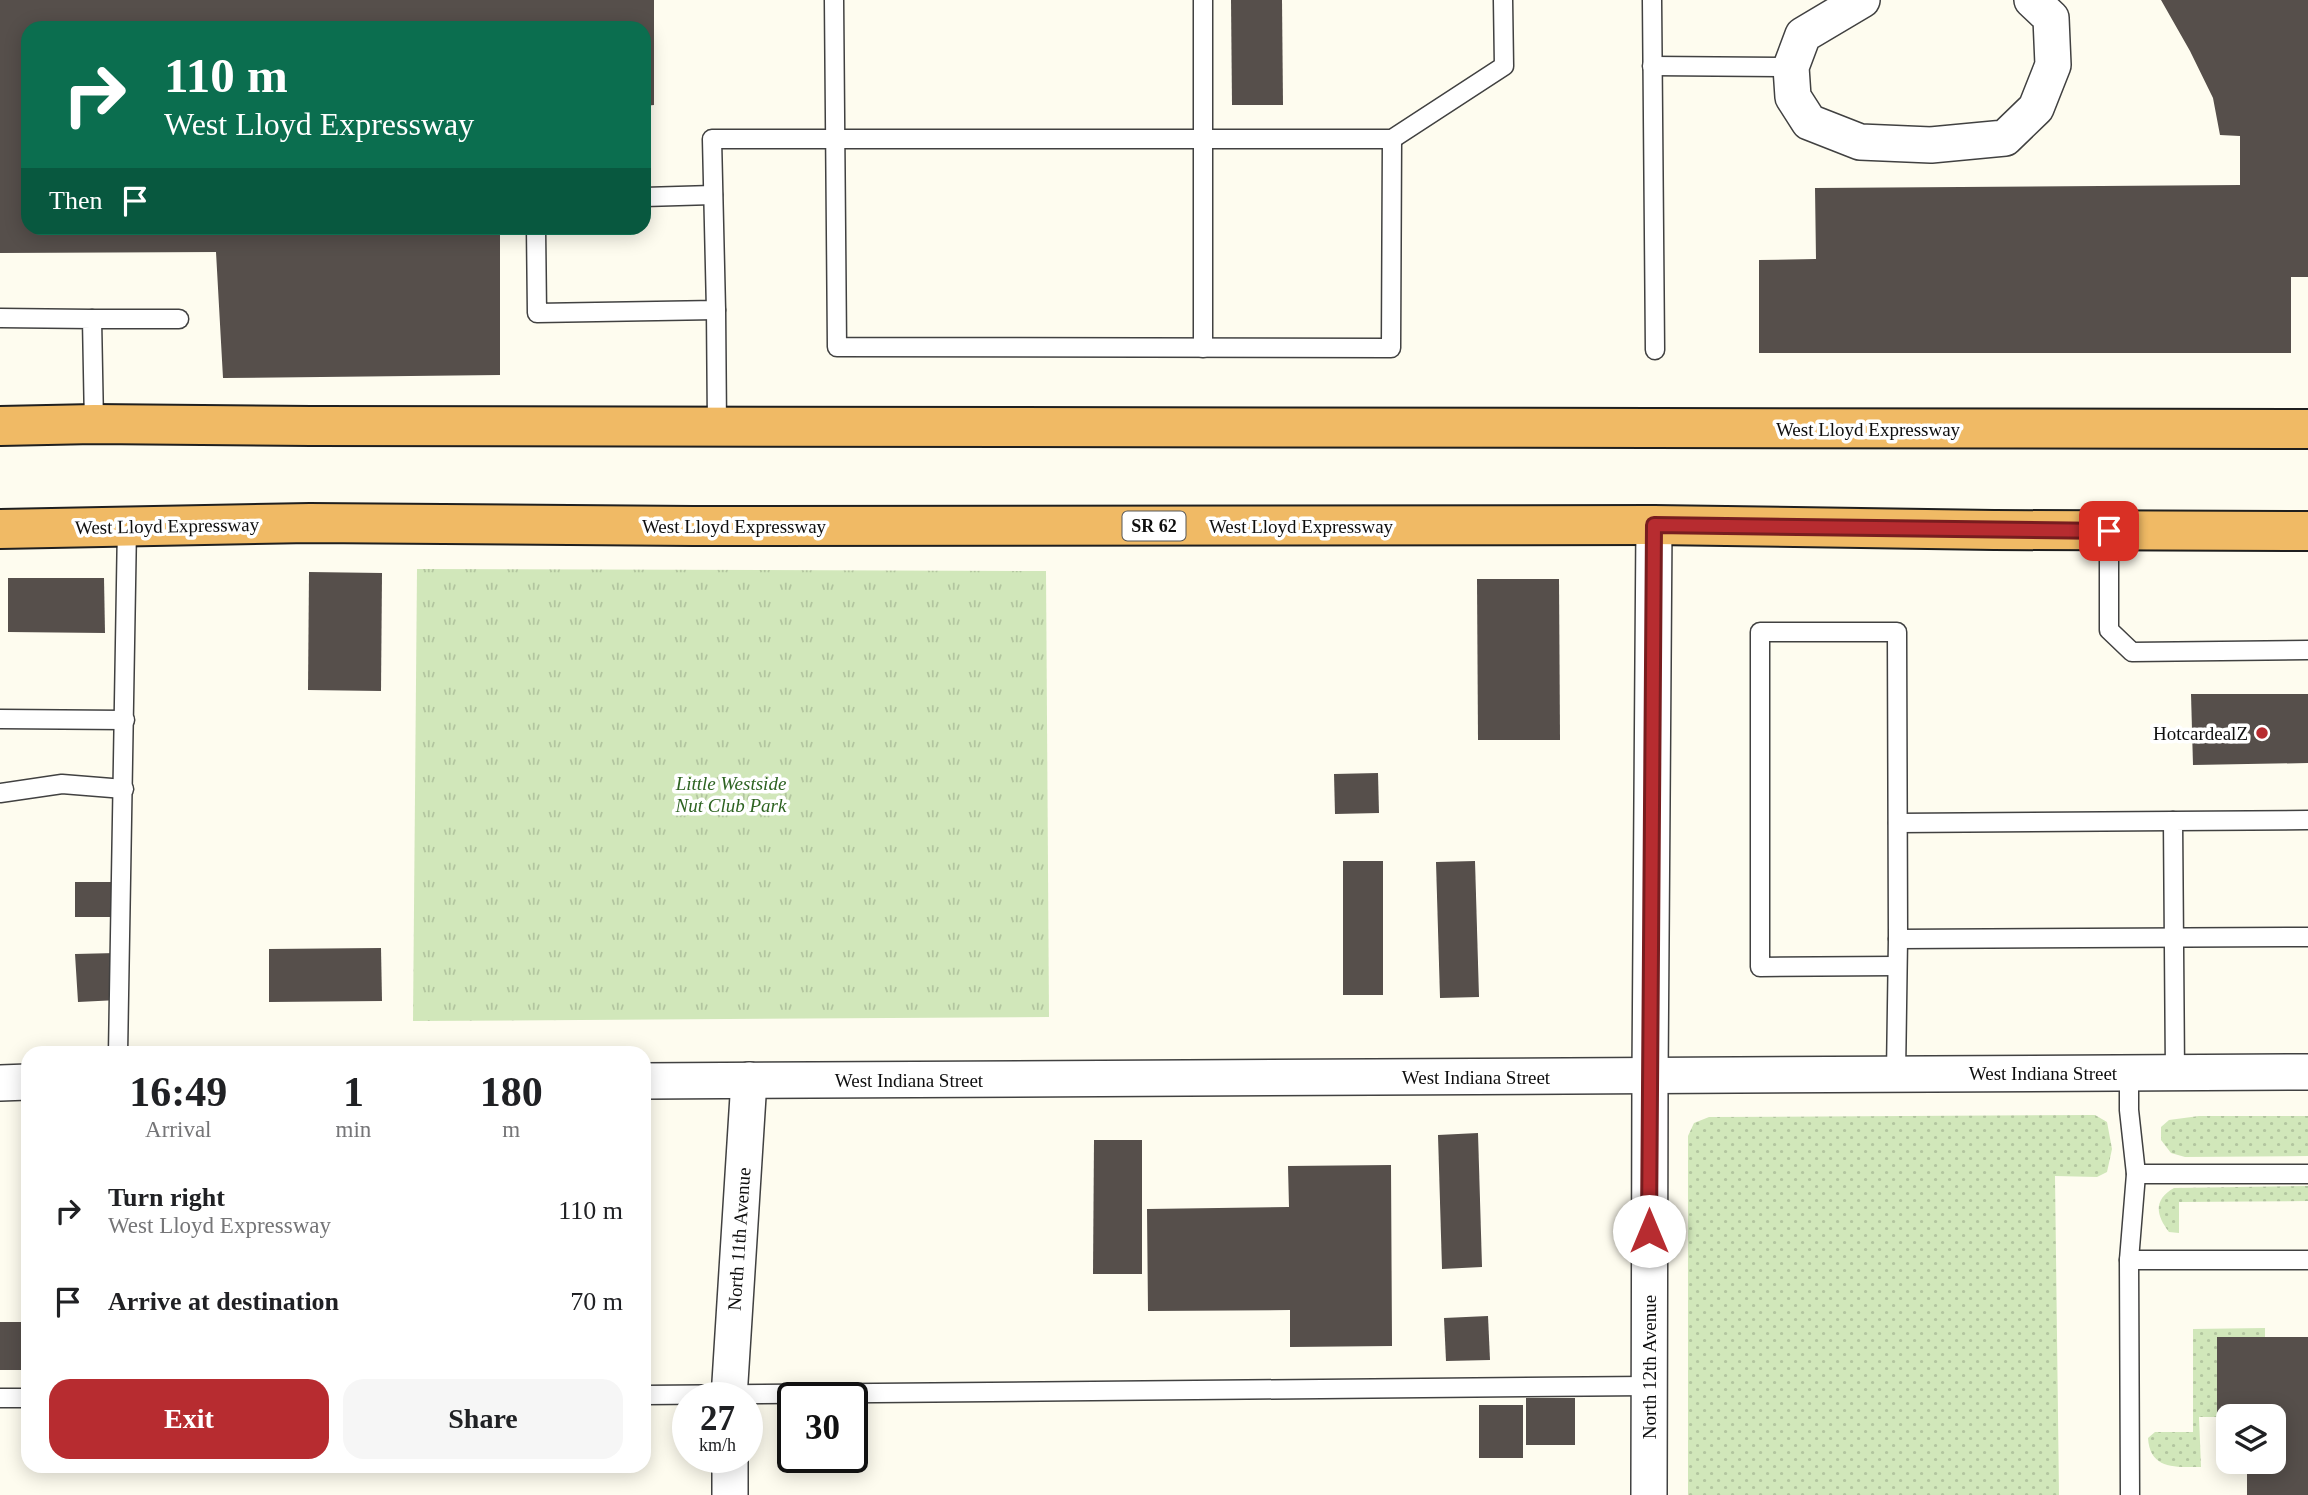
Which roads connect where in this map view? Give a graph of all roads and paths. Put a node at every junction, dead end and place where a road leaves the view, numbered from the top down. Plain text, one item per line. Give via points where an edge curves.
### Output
1 (834, 0) edge
2 (1203, 0) edge
3 (1503, 0) edge
4 (1652, 0) edge
5 (1862, 0) edge
6 (2032, 0) edge
7 (1652, 66) junction
8 (1791, 67) junction
9 (836, 138) junction
10 (1203, 138) junction
11 (1392, 139) junction
12 (713, 195) junction
13 (651, 197) edge
14 (536, 235) edge
15 (716, 310) junction
16 (0, 318) edge
17 (179, 318) dead end
18 (93, 319) junction
19 (1203, 348) junction
20 (1655, 350) dead end
21 (94, 424) junction
22 (0, 426) edge
23 (717, 426) junction
24 (2308, 429) edge
25 (1654, 525) junction
26 (127, 526) junction
27 (0, 529) edge
28 (2109, 531) junction
29 (2308, 531) edge
30 (2308, 650) edge
31 (0, 719) edge
32 (125, 720) junction
33 (124, 789) junction
34 (0, 793) edge
35 (2308, 820) edge
36 (2173, 821) junction
37 (1898, 823) junction
38 (2308, 937) edge
39 (1898, 939) junction
40 (2173, 939) junction
41 (1896, 966) junction
42 (118, 1046) edge
43 (2308, 1072) edge
44 (2129, 1073) junction
45 (2175, 1073) junction
46 (1896, 1074) junction
47 (1650, 1076) junction
48 (749, 1080) junction
49 (651, 1081) edge
50 (0, 1083) edge
51 (21, 1083) edge
52 (2136, 1174) junction
53 (2308, 1174) edge
54 (2129, 1260) junction
55 (2308, 1260) edge
56 (730, 1382) edge
57 (1648, 1386) junction
58 (651, 1395) edge
59 (672, 1396) edge
60 (763, 1397) edge
61 (0, 1398) edge
62 (21, 1398) edge
63 (730, 1473) edge
64 (730, 1495) edge
65 (1649, 1495) edge
66 (2130, 1495) edge

1 - 9 lane
2 - 10 lane
3 - 11 lane via 1504,66
4 - 7 lane
5 - 8 street via 1803,35
6 - 8 street via 2051,18 2053,65 2036,108 2005,138 1931,145 1860,142 1809,122 1793,97
7 - 8 lane
7 - 20 lane
9 - 10 lane
9 - 12 lane via 712,139
9 - 19 lane via 837,347
10 - 11 lane
10 - 19 lane
11 - 19 lane via 1391,348
12 - 13 lane
12 - 15 lane
14 - 15 lane via 537,313
15 - 23 lane
16 - 18 lane
17 - 18 lane
18 - 21 lane
21 - 22 highway, West Lloyd Expressway
21 - 23 highway, West Lloyd Expressway
23 - 24 highway, West Lloyd Expressway
25 - 26 highway, West Lloyd Expressway / SR 62
25 - 28 highway, West Lloyd Expressway / SR 62
25 - 47 street, North 12th Avenue
26 - 27 highway, West Lloyd Expressway / SR 62
26 - 32 lane
28 - 29 highway, West Lloyd Expressway / SR 62
28 - 30 lane via 2109,630 2132,652
31 - 32 lane
32 - 33 lane
33 - 34 lane via 62,784
33 - 42 lane
35 - 36 lane
36 - 37 lane
36 - 40 lane
37 - 39 lane
37 - 41 lane via 1897,632 1760,632 1760,967
38 - 40 lane
39 - 40 lane
39 - 41 lane
40 - 45 lane
41 - 46 lane
43 - 45 street, West Indiana Street
44 - 45 street, West Indiana Street
44 - 46 street, West Indiana Street
44 - 52 lane
46 - 47 street, West Indiana Street
47 - 48 street, West Indiana Street
47 - 57 street, North 12th Avenue
48 - 49 street, West Indiana Street
48 - 56 street, North 11th Avenue
50 - 51 street
52 - 53 lane
52 - 54 lane
54 - 55 lane
54 - 66 lane
57 - 60 lane
57 - 65 street, North 12th Avenue
58 - 59 lane
61 - 62 lane
63 - 64 street

